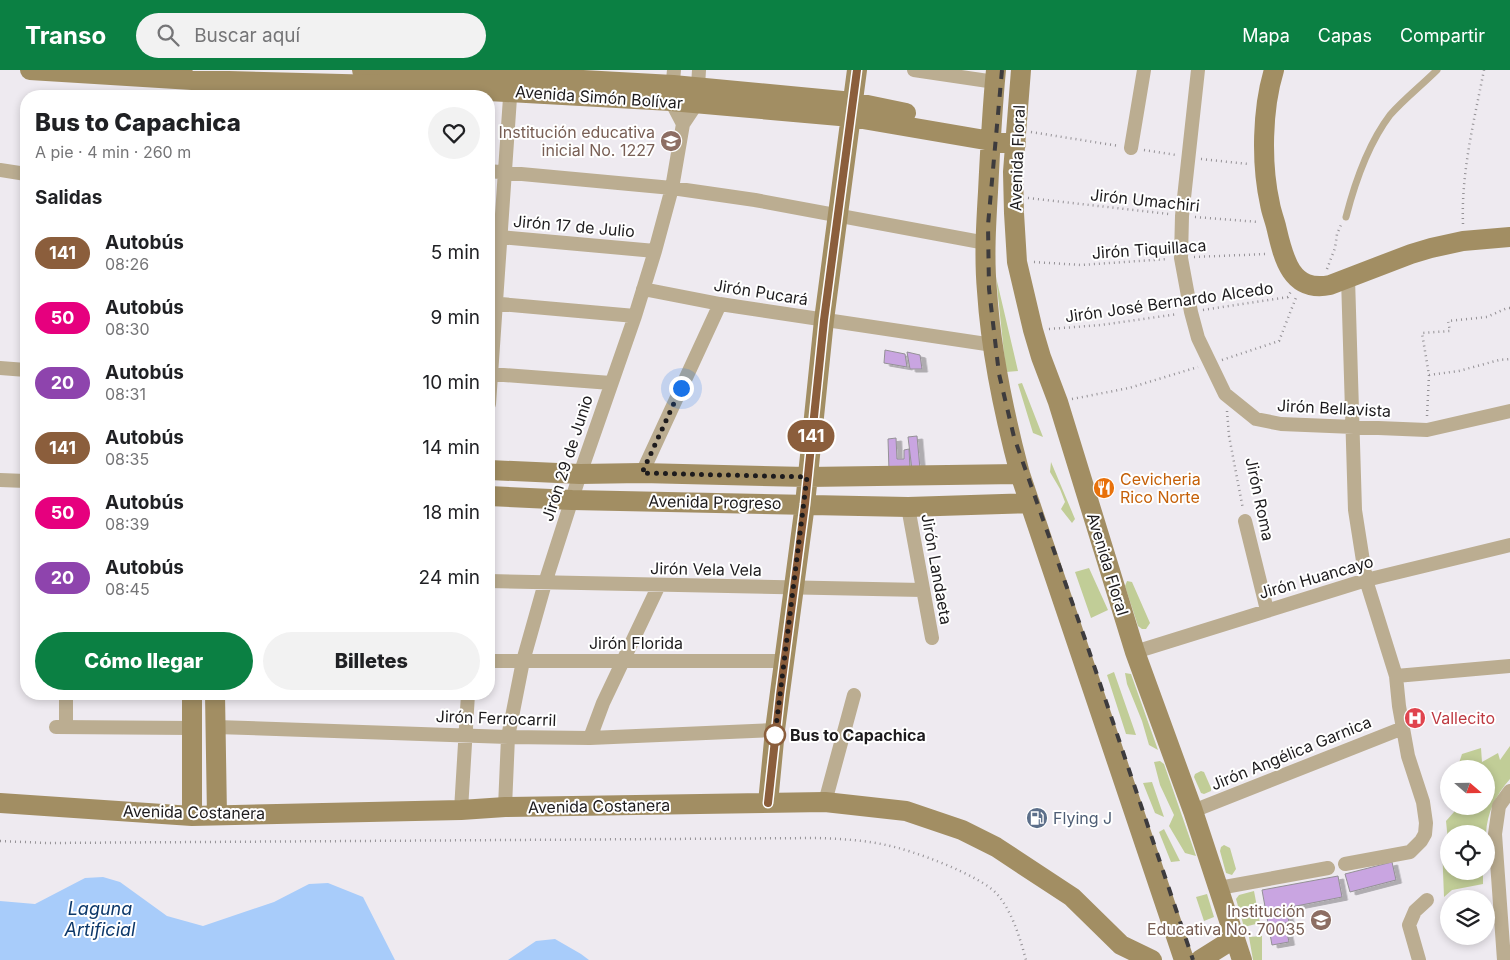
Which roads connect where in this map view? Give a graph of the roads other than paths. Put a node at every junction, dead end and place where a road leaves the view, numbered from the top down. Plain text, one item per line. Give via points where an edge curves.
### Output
1 (30, 70) edge
2 (362, 70) edge
3 (857, 70) edge
4 (914, 70) edge
5 (1021, 70) edge
6 (1144, 70) edge
7 (1198, 70) edge
8 (1274, 70) edge
9 (1437, 70) edge
10 (995, 76) edge
11 (511, 79) edge
12 (192, 82) edge
13 (212, 82) edge
14 (381, 84) edge
15 (673, 85) edge
16 (698, 87) edge
17 (852, 110) junction
18 (683, 124) junction
19 (991, 135) junction
20 (1016, 137) junction
21 (1131, 148) dead end
22 (0, 170) edge
23 (495, 171) edge
24 (505, 172) junction
25 (20, 173) edge
26 (672, 188) junction
27 (837, 215) junction
28 (1346, 217) road end
29 (495, 230) edge
30 (495, 236) edge
31 (1510, 237) edge
32 (986, 243) junction
33 (655, 251) junction
34 (1348, 278) junction
35 (643, 289) junction
36 (495, 304) edge
37 (720, 304) junction
38 (635, 316) junction
39 (824, 320) junction
40 (993, 345) junction
41 (0, 368) edge
42 (20, 370) edge
43 (495, 374) edge
44 (611, 383) junction
45 (1510, 411) edge
46 (1351, 427) junction
47 (495, 470) edge
48 (642, 473) junction
49 (580, 474) junction
50 (1020, 474) junction
51 (807, 477) junction
52 (0, 480) edge
53 (20, 481) edge
54 (495, 496) edge
55 (572, 500) junction
56 (1030, 503) junction
57 (805, 504) junction
58 (908, 507) junction
59 (1245, 521) road end
60 (1510, 545) edge
61 (1366, 580) junction
62 (495, 581) edge
63 (545, 583) junction
64 (659, 585) junction
65 (793, 588) junction
66 (922, 590) junction
67 (1268, 610) junction
68 (932, 638) dead end
69 (1135, 652) junction
70 (623, 660) junction
71 (495, 661) edge
72 (523, 661) junction
73 (784, 661) junction
74 (1510, 666) edge
75 (1396, 676) junction
76 (854, 695) dead end
77 (65, 700) edge
78 (192, 700) edge
79 (215, 700) edge
80 (468, 700) edge
81 (216, 726) junction
82 (192, 728) junction
83 (1403, 728) junction
84 (775, 730) junction
85 (465, 735) junction
86 (508, 737) junction
87 (590, 738) junction
88 (1510, 791) edge
89 (825, 802) junction
90 (0, 803) edge
91 (768, 803) junction
92 (506, 807) junction
93 (461, 810) junction
94 (1193, 811) junction
95 (192, 816) junction
96 (217, 816) junction
97 (1345, 864) dead end
98 (1328, 868) dead end
99 (1218, 888) junction
100 (1504, 896) edge
101 (1427, 900) dead end
102 (1235, 938) junction
103 (1152, 960) edge
104 (1184, 960) edge
105 (1200, 960) edge
106 (1242, 960) edge
107 (1419, 960) edge
108 (1504, 960) edge

1 - 12 street, Avenida Simón Bolívar
2 - 14 street, Avenida Simón Bolívar
3 - 17 street
4 - 10 street
5 - 20 street, Avenida Floral
6 - 21 street
7 - 46 street, Jirón Bellavista via 1182,216 1182,258 1198,338 1225,394 1256,419 1281,424
8 - 34 street via 1268,98 1264,166 1282,253 1302,282 1330,285
9 - 28 lane via 1399,106 1382,128 1351,194
10 - 19 street, Avenida Floral
11 - 14 street, Avenida Simón Bolívar
11 - 15 street, Avenida Simón Bolívar
11 - 24 street
12 - 13 street, Avenida Simón Bolívar
13 - 14 street, Avenida Simón Bolívar
15 - 16 street, Avenida Simón Bolívar
15 - 18 street
16 - 17 street, Avenida Simón Bolívar
16 - 18 street, Jirón 29 de Junio
17 - 19 street, Avenida Simón Bolívar via 913,115
17 - 27 street
18 - 26 street, Jirón 29 de Junio
19 - 20 street, Avenida Simón Bolívar
19 - 32 street, Avenida Floral
20 - 69 street, Avenida Floral via 1013,196 1017,262 1041,357 1058,402
22 - 25 street
23 - 24 street
24 - 26 street
24 - 29 street
26 - 27 street
26 - 33 street, Jirón 29 de Junio
27 - 32 street
27 - 39 street
30 - 33 street, Jirón 17 de Julio
31 - 34 street via 1463,241 1411,254
32 - 40 street, Avenida Floral via 986,290
33 - 35 street, Jirón 29 de Junio
34 - 46 street
35 - 37 street, Jirón Pucará
35 - 38 street, Jirón 29 de Junio
36 - 38 street
37 - 39 street, Jirón Pucará
37 - 48 street
38 - 44 street, Jirón 29 de Junio
39 - 40 street, Jirón Pucará
39 - 51 street
40 - 50 street, Avenida Floral via 1006,420
41 - 42 street
43 - 44 street
44 - 49 street, Jirón 29 de Junio
45 - 46 street, Jirón Bellavista via 1427,430
46 - 61 street via 1355,510
47 - 49 street, Avenida Progreso
48 - 49 street, Avenida Progreso
48 - 51 street, Avenida Progreso
49 - 55 street, Jirón 29 de Junio
50 - 51 street, Avenida Progreso
50 - 56 street, Avenida Floral
51 - 57 street
52 - 53 street
54 - 55 street, Avenida Progreso
55 - 57 street, Avenida Progreso
55 - 63 street, Jirón 29 de Junio
56 - 58 street, Avenida Progreso
56 - 104 street, Avenida Floral
57 - 58 street, Avenida Progreso
57 - 65 street
58 - 66 street, Jirón Landaeta
59 - 67 street, Jirón Roma
60 - 61 street, Jirón Huancayo
61 - 67 street, Jirón Huancayo
61 - 75 street
62 - 63 street, Jirón Vela Vela
63 - 64 street, Jirón Vela Vela
63 - 72 street, Jirón 29 de Junio
64 - 65 street, Jirón Vela Vela
64 - 70 street
65 - 66 street, Jirón Vela Vela
65 - 73 street
66 - 68 street, Jirón Landaeta
67 - 69 street, Jirón Huancayo
69 - 94 street, Avenida Floral
70 - 72 street, Jirón Florida
70 - 73 street, Jirón Florida
70 - 87 street
71 - 72 street, Jirón Florida
72 - 86 street, Jirón 29 de Junio
73 - 84 street
74 - 75 street
75 - 83 street
76 - 89 street
77 - 82 street via 61,727
78 - 82 street
79 - 81 street
80 - 85 street
81 - 85 street, Jirón Ferrocarril
81 - 96 street
82 - 95 street
83 - 94 street, Jirón Angélica Garnica
83 - 97 street via 1423,802 1425,834 1410,852
84 - 87 street, Jirón Ferrocarril
84 - 91 street
85 - 86 street, Jirón Ferrocarril
85 - 93 street
86 - 87 street, Jirón Ferrocarril
86 - 92 street, Jirón 29 de Junio
88 - 100 street via 1499,806 1495,834
89 - 91 street, Avenida Costanera
89 - 103 street, Avenida Costanera via 906,811 962,830 996,847 1072,897 1121,945
90 - 95 street, Avenida Costanera
91 - 92 street, Avenida Costanera
92 - 93 street, Avenida Costanera
93 - 96 street, Avenida Costanera
94 - 99 street, Avenida Floral
95 - 96 street, Avenida Costanera
98 - 99 street
99 - 102 street, Avenida Floral
100 - 108 street
101 - 107 street via 1409,925
102 - 105 street
102 - 106 street, Avenida Floral

